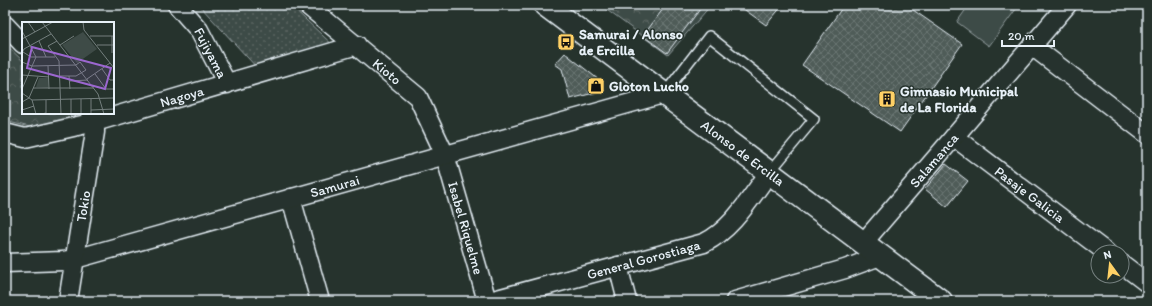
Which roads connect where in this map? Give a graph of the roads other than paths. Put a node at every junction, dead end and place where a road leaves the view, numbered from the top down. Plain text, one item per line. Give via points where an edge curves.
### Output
1 (177, 5) edge
2 (307, 5) edge
3 (545, 5) edge
4 (1067, 5) edge
5 (5, 25) edge
6 (22, 43) edge
7 (357, 45) junction
8 (1032, 46) junction
9 (227, 84) junction
10 (663, 94) junction
11 (114, 112) edge
12 (104, 114) edge
13 (92, 117) edge
14 (5, 133) edge
15 (1147, 134) edge
16 (954, 137) junction
17 (445, 155) junction
18 (769, 173) junction
19 (291, 198) junction
20 (863, 243) junction
21 (1095, 244) edge
22 (880, 256) junction
23 (74, 259) junction
24 (5, 263) edge
25 (618, 266) junction
26 (1130, 270) edge
27 (1147, 283) edge
28 (68, 301) edge
29 (320, 301) edge
30 (489, 301) edge
31 (628, 301) edge
32 (735, 301) edge
33 (941, 301) edge

1 - 9 street, Fujiyama via 199,30
2 - 7 street, Kioto
3 - 10 street, Alonso de Ercilla
4 - 8 street, Salamanca
5 - 6 street
7 - 9 street, Nagoya
7 - 17 street, Kioto via 418,96
8 - 15 street
8 - 16 street, Salamanca
9 - 11 street, Nagoya
10 - 17 street, Samurai
10 - 18 street, Alonso de Ercilla
10 - 18 lane via 709,36 814,119
12 - 13 street, Nagoya
13 - 14 street, Nagoya via 26,138
13 - 23 street, Tokio via 95,132
16 - 20 street, Salamanca
16 - 21 street, Pasaje Galicia
17 - 19 street, Samurai
17 - 30 street, Isabel Riquelme
18 - 20 street, Alonso de Ercilla
18 - 25 street, General Gorostiaga via 726,228 712,239
19 - 23 street, Samurai
19 - 29 street
20 - 22 street, Alonso de Ercilla
22 - 32 street via 845,269
22 - 33 street, Alonso de Ercilla
23 - 24 street, Samurai
23 - 28 street, Tokio
25 - 30 street, General Gorostiaga
25 - 31 street
26 - 27 street

